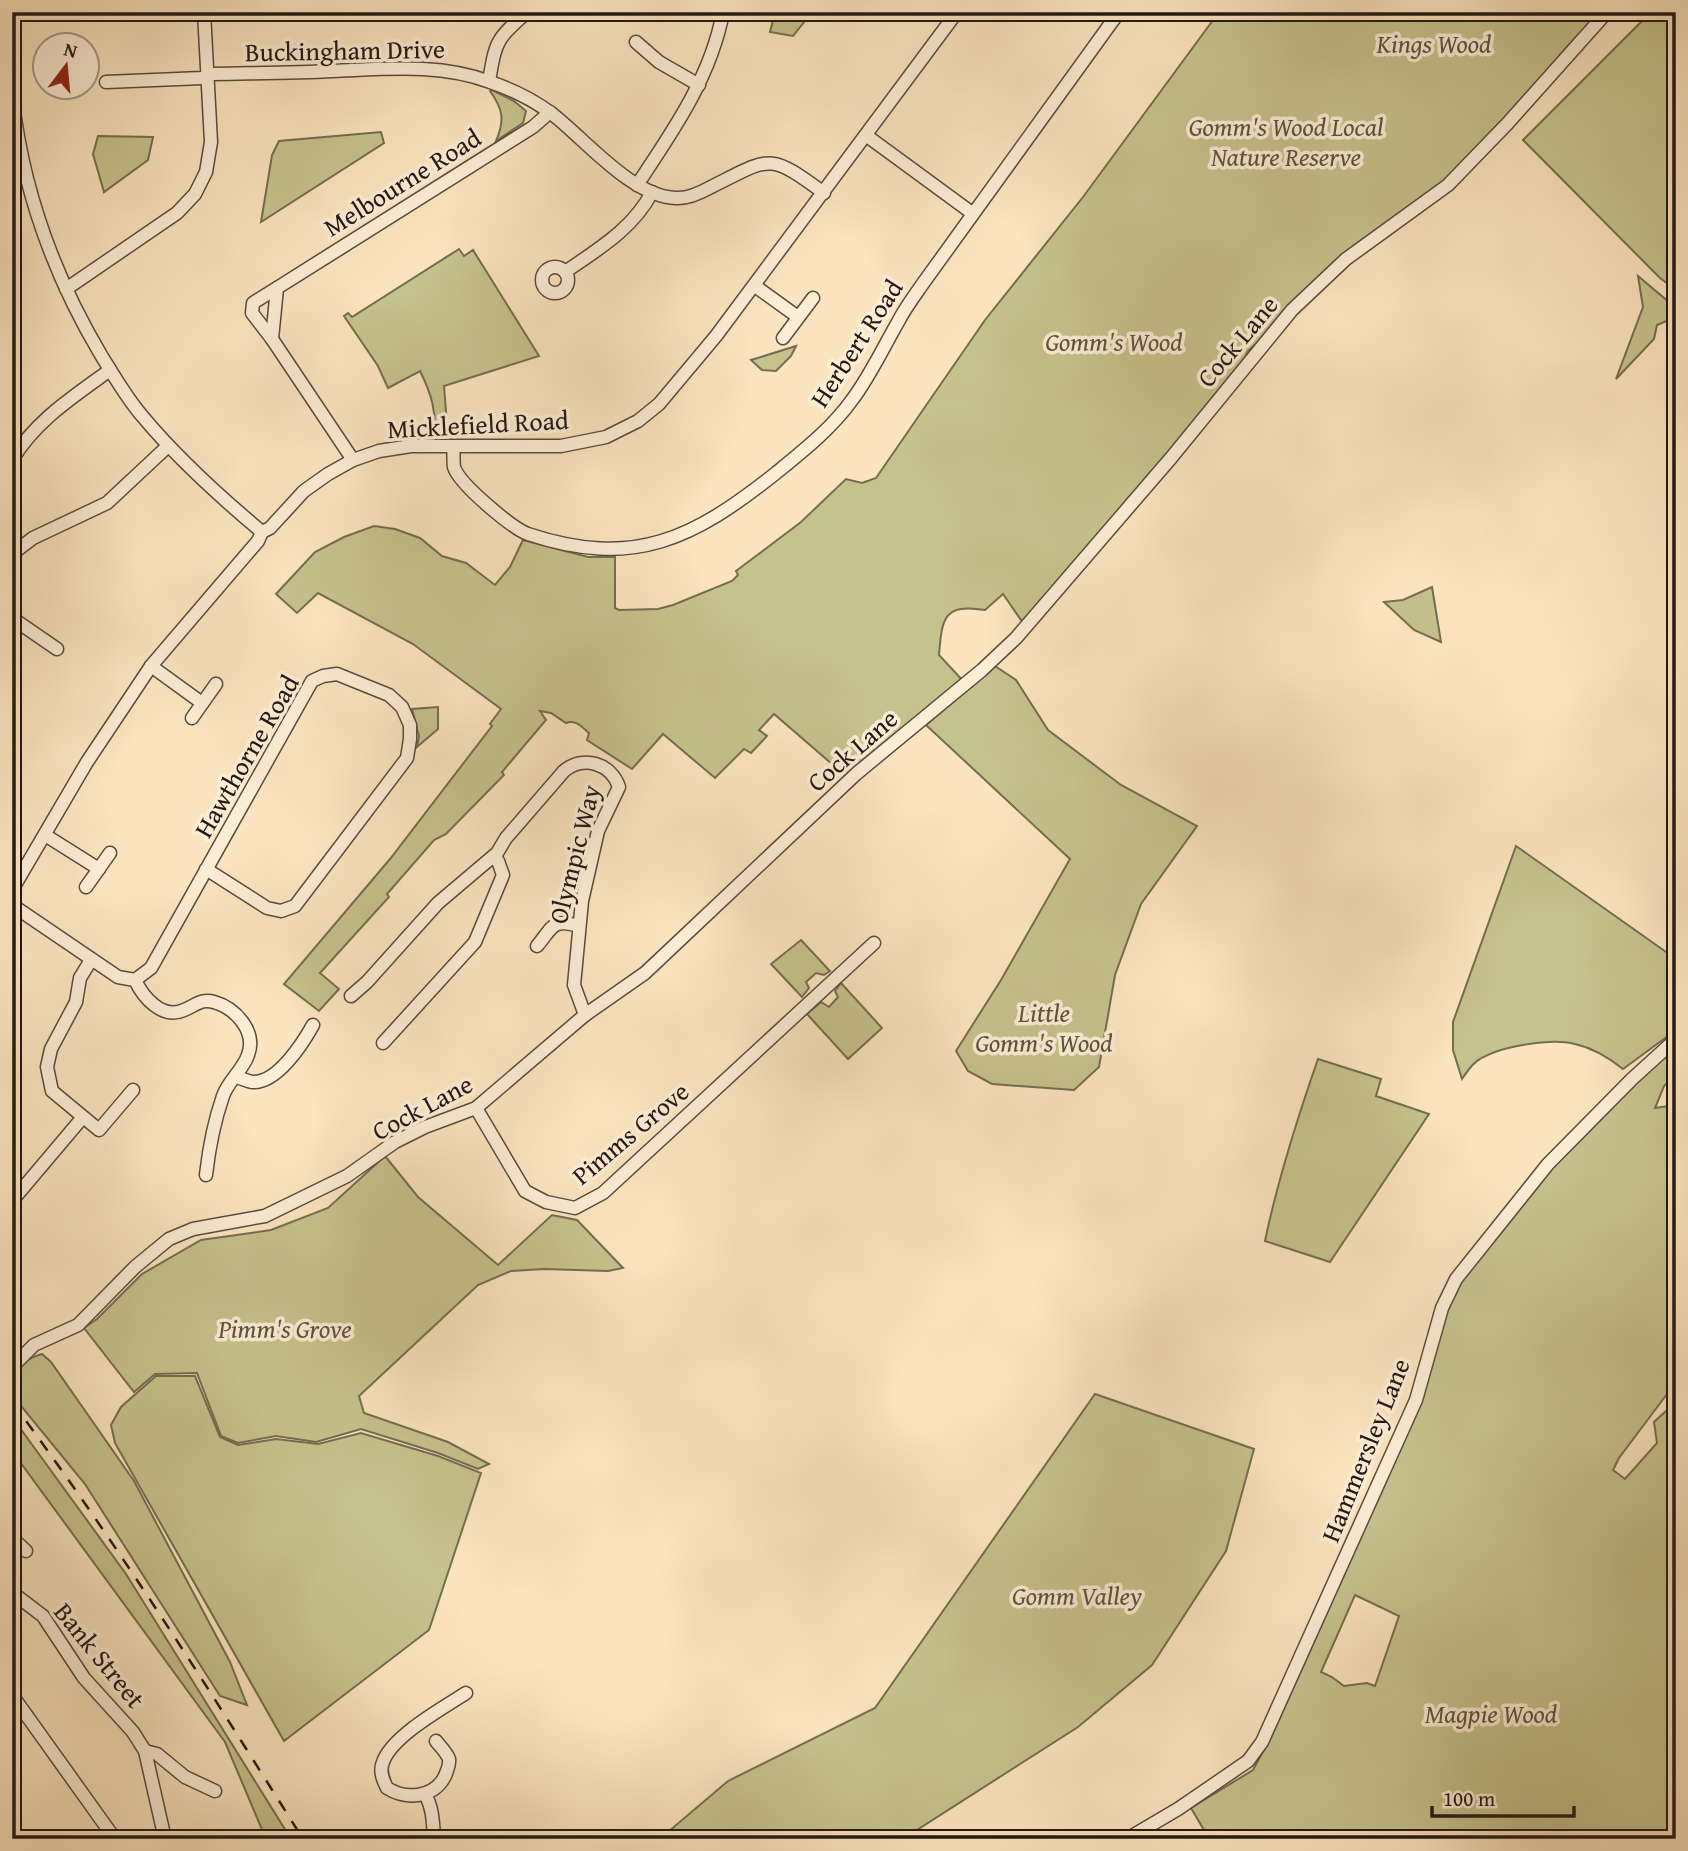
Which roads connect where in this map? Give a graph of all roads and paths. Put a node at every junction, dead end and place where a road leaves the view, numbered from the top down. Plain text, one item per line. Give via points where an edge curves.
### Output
1 (204, 12) edge
2 (527, 12) edge
3 (723, 12) edge
4 (957, 12) edge
5 (1119, 12) edge
6 (1607, 12) edge
7 (636, 42) dead end
8 (207, 76) junction
9 (489, 81) junction
10 (106, 82) dead end
11 (699, 85) junction
12 (13, 102) edge
13 (550, 112) junction
14 (867, 136) junction
15 (637, 185) junction
16 (652, 192) junction
17 (824, 193) junction
18 (972, 213) junction
19 (565, 272) dead end
20 (755, 286) junction
21 (277, 288) junction
22 (66, 289) junction
23 (813, 298) dead end
24 (798, 317) junction
25 (783, 338) dead end
26 (272, 340) junction
27 (110, 370) junction
28 (168, 446) junction
29 (453, 446) junction
30 (12, 460) edge
31 (353, 460) junction
32 (262, 532) junction
33 (12, 554) edge
34 (12, 618) edge
35 (57, 649) dead end
36 (151, 666) junction
37 (216, 684) dead end
38 (202, 703) junction
39 (192, 718) dead end
40 (46, 835) junction
41 (110, 853) dead end
42 (493, 858) junction
43 (99, 869) junction
44 (206, 869) junction
45 (86, 887) dead end
46 (12, 890) edge
47 (12, 905) edge
48 (579, 926) junction
49 (874, 943) dead end
50 (537, 946) dead end
51 (91, 960) junction
52 (135, 980) junction
53 (351, 996) dead end
54 (584, 1015) junction
55 (313, 1025) dead end
56 (1676, 1039) edge
57 (383, 1043) dead end
58 (236, 1077) junction
59 (133, 1090) dead end
60 (476, 1108) junction
61 (83, 1117) junction
62 (206, 1175) dead end
63 (12, 1201) edge
64 (13, 1365) edge
65 (12, 1538) edge
66 (26, 1551) dead end
67 (12, 1595) edge
68 (466, 1693) dead end
69 (12, 1695) edge
70 (436, 1741) dead end
71 (145, 1751) junction
72 (215, 1791) dead end
73 (425, 1794) junction
74 (115, 1839) edge
75 (165, 1839) edge
76 (434, 1839) edge
77 (1127, 1839) edge

1 - 8 street
2 - 9 street via 502,34
3 - 11 street
4 - 14 street, Micklefield Road
5 - 18 street, Herbert Road
6 - 54 street, Cock Lane via 1448,185 1346,259 1292,310 1016,638 856,774 645,974
7 - 11 street via 659,62
8 - 9 street, Buckingham Drive via 432,69
8 - 10 street, Buckingham Drive
8 - 22 street via 211,142 206,172 195,194 177,213
9 - 13 street, Buckingham Drive
11 - 15 street
12 - 22 street via 32,195
13 - 15 street, Buckingham Drive
13 - 21 street, Melbourne Road
14 - 17 street, Micklefield Road
14 - 18 street
15 - 16 street, Buckingham Drive
16 - 17 street, Buckingham Drive via 677,199 758,163 773,163 787,166
16 - 19 street via 643,210 604,246
17 - 20 street, Micklefield Road
18 - 29 street, Herbert Road via 899,319 845,410 754,490 682,534 648,546 601,550 526,533 501,517 460,476 454,468
20 - 24 street
20 - 29 street, Micklefield Road via 659,404 638,421 606,437 561,446
21 - 26 street
21 - 26 street, Melbourne Road via 253,303 251,313
22 - 27 street
23 - 24 street
24 - 25 street
26 - 31 street, Melbourne Road
27 - 28 street
27 - 30 street via 57,408
28 - 32 street
28 - 33 street via 107,503 33,538
29 - 31 street, Micklefield Road via 411,446
31 - 32 street, Micklefield Road via 304,491
32 - 36 street, Micklefield Road
34 - 35 street
36 - 38 street
36 - 40 street, Micklefield Road via 87,762
37 - 38 street
38 - 39 street
40 - 43 street
40 - 46 street, Micklefield Road
41 - 43 street
42 - 48 street, Olympic Way via 567,768 584,763 608,769 619,787 598,831
42 - 53 street, Olympic Way via 438,903
42 - 57 street via 503,875 475,942
43 - 45 street
44 - 44 street, Hawthorne Road via 267,908 281,911 295,906 407,758 411,732 402,707 389,695 352,678 330,674 312,681
44 - 52 street, Hawthorne Road via 151,968
47 - 51 street
48 - 50 street via 563,921 555,924
48 - 54 street, Olympic Way via 574,985
49 - 60 street, Pimms Grove via 603,1193 575,1208 546,1202 526,1191
51 - 52 street
51 - 61 street via 47,1068 52,1091
52 - 58 street via 142,994 169,1013 208,1000 234,1014 249,1038 248,1055
54 - 60 street, Cock Lane
55 - 58 street via 274,1073 256,1082
56 - 77 street, Hammersley Lane via 1548,1164 1456,1279 1442,1308 1416,1400 1262,1742 1248,1761
58 - 62 street via 226,1087 216,1119
59 - 61 street via 99,1130
60 - 64 street, Cock Lane via 395,1142 347,1176 265,1216 193,1229 169,1239 78,1325 34,1345
61 - 63 street
65 - 66 street
67 - 71 street, Bank Street via 43,1616 84,1678
68 - 73 street via 395,1744 383,1762 387,1788 407,1796
69 - 74 street
70 - 73 street via 449,1757 449,1767 441,1784
71 - 72 street, Bank Street
71 - 75 street, Bank Street
73 - 76 street via 433,1816

